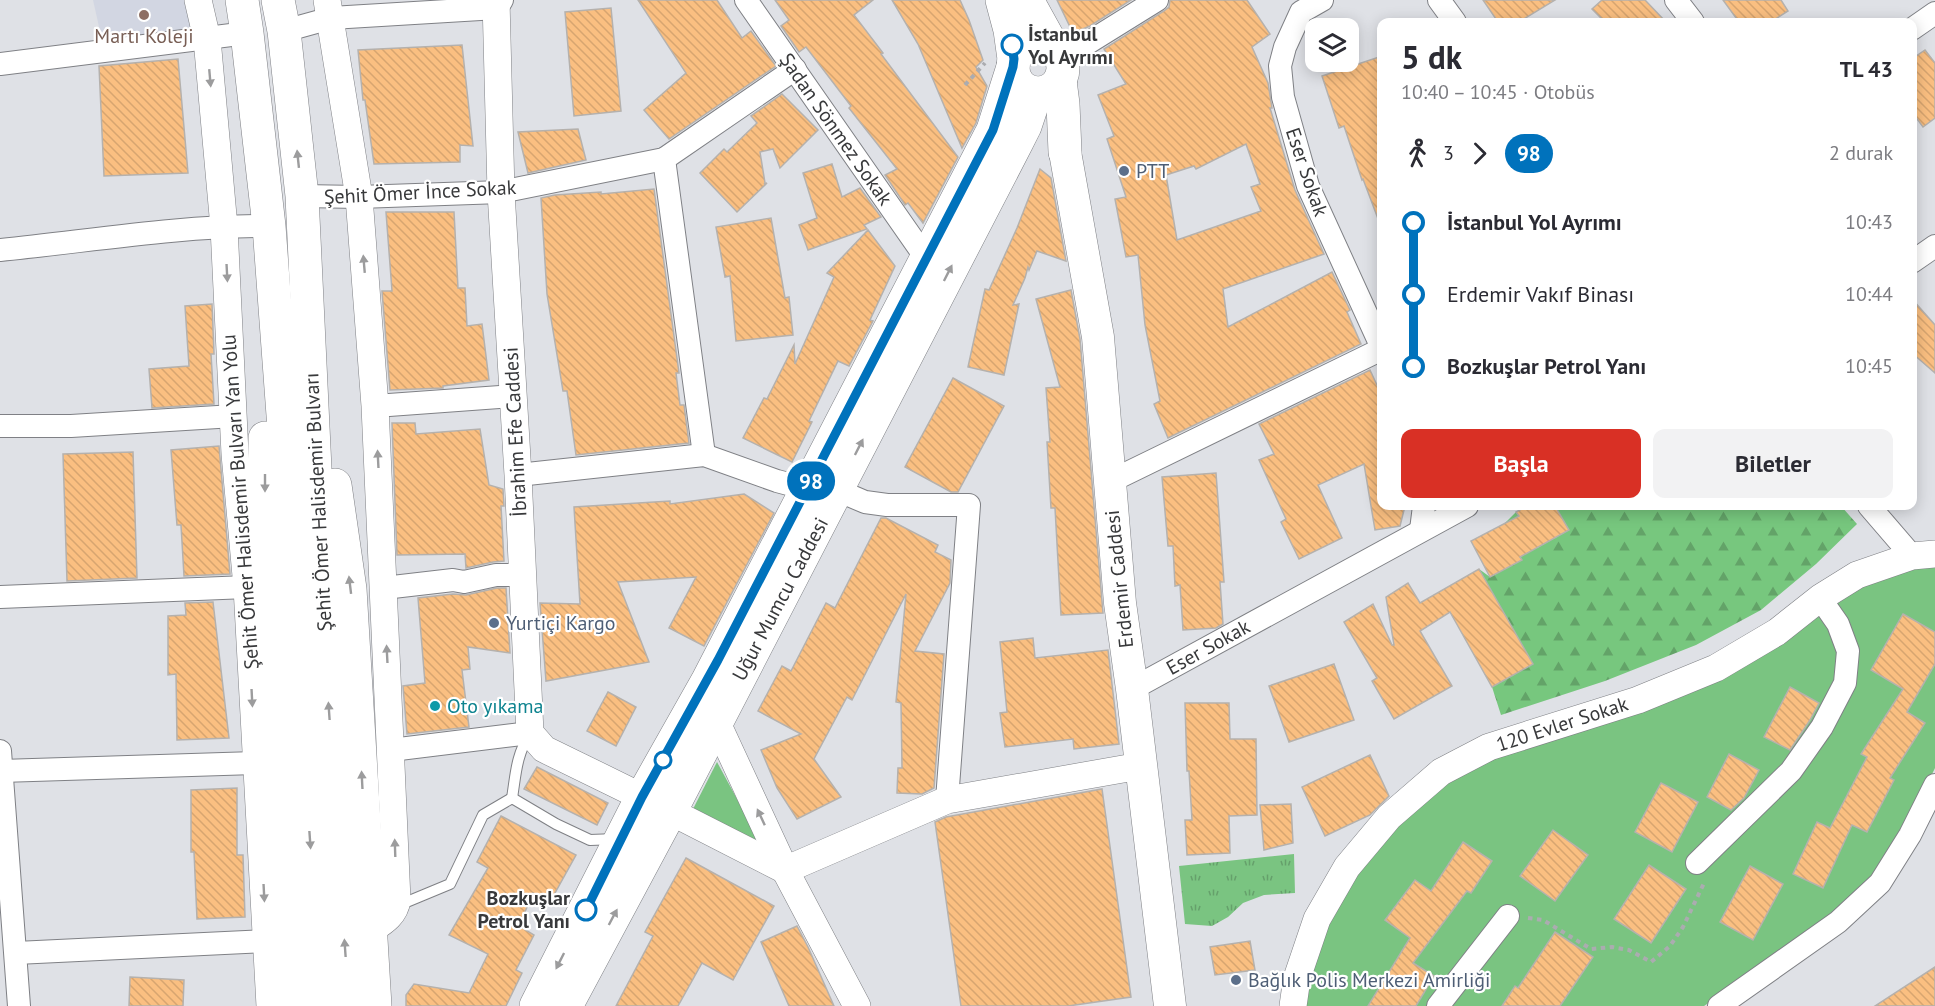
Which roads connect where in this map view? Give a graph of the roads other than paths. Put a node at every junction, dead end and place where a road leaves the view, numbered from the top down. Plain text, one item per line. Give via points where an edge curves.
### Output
1 (198, 0) edge
2 (242, 0) edge
3 (746, 0) edge
4 (1002, 0) edge
5 (1027, 0) edge
6 (1157, 0) edge
7 (1322, 0) edge
8 (1439, 0) edge
9 (1676, 0) edge
10 (498, 3) edge
11 (1294, 6) edge
12 (329, 9) edge
13 (1932, 11) edge
14 (281, 15) edge
15 (1452, 18) edge
16 (1690, 18) edge
17 (1917, 24) edge
18 (247, 33) junction
19 (207, 39) junction
20 (1005, 62) junction
21 (0, 64) edge
22 (795, 69) junction
23 (1051, 75) junction
24 (1065, 152) joint
25 (664, 159) junction
26 (501, 192) junction
27 (302, 196) junction
28 (359, 197) junction
29 (269, 226) junction
30 (224, 227) junction
31 (1935, 246) edge
32 (0, 250) edge
33 (926, 258) junction
34 (1917, 259) edge
35 (308, 293) junction
36 (274, 299) junction
37 (1377, 338) edge
38 (1377, 351) edge
39 (513, 396) junction
40 (375, 406) junction
41 (234, 416) junction
42 (0, 426) edge
43 (704, 455) junction
44 (518, 475) junction
45 (1109, 482) junction
46 (822, 489) junction
47 (1424, 510) edge
48 (1459, 510) edge
49 (1873, 510) edge
50 (1421, 530) junction
51 (1924, 555) edge
52 (523, 575) junction
53 (247, 587) junction
54 (384, 588) junction
55 (307, 594) junction
56 (0, 597) edge
57 (1820, 598) junction
58 (1132, 689) junction
59 (716, 721) junction
60 (530, 734) junction
61 (391, 750) junction
62 (1, 761) edge
63 (255, 763) junction
64 (1140, 766) junction
65 (1935, 785) edge
66 (642, 797) junction
67 (512, 798) junction
68 (947, 800) junction
69 (670, 812) junction
70 (622, 839) junction
71 (1697, 863) road end
72 (785, 870) junction
73 (396, 907) junction
74 (1508, 916) road end
75 (371, 930) junction
76 (267, 941) junction
77 (16, 953) junction
78 (19, 1006) edge
79 (270, 1006) edge
80 (290, 1006) edge
81 (321, 1006) edge
82 (348, 1006) edge
83 (375, 1006) edge
84 (536, 1006) edge
85 (566, 1006) edge
86 (857, 1006) edge
87 (1170, 1006) edge
88 (1293, 1006) edge
89 (1438, 1006) edge
90 (1719, 1006) edge

1 - 19 street, Şehit Ömer Halisdemir Bulvarı Yan Yolu
2 - 18 main road, Şehit Ömer Halisdemir Bulvarı
3 - 22 street, Şadan Sönmez Sokak
4 - 20 main road via 1010,30
5 - 23 main road, Erdemir Caddesi
6 - 23 street
7 - 11 street, Eser Sokak
8 - 15 street
9 - 16 street
10 - 12 street
10 - 26 street, İbrahim Efe Caddesi
11 - 37 street, Eser Sokak via 1281,66 1283,97 1308,186
12 - 14 street
12 - 28 street
13 - 17 street
27 -> 14 main road, Şehit Ömer Halisdemir Bulvarı
18 - 19 street
18 - 29 main road, Şehit Ömer Halisdemir Bulvarı
19 - 21 street
19 -> 30 street, Şehit Ömer Halisdemir Bulvarı Yan Yolu
20 - 23 main road via 1022,87
20 - 23 main road via 1031,44 1046,44
20 - 33 main road, Uğur Mumcu Caddesi via 993,130
22 - 25 street, Şehit Ömer İnce Sokak
22 - 33 street, Şadan Sönmez Sokak
23 - 24 main road, Erdemir Caddesi via 1063,104
46 -> 23 main road, Uğur Mumcu Caddesi
24 - 45 main road, Erdemir Caddesi via 1098,337
25 - 26 street, Şehit Ömer İnce Sokak
25 - 43 street
26 - 28 street, Şehit Ömer İnce Sokak
26 - 39 street, İbrahim Efe Caddesi
27 - 28 street, Şehit Ömer İnce Sokak
27 - 35 main road, Şehit Ömer Halisdemir Bulvarı
40 -> 28 street
29 - 30 street
29 - 36 main road, Şehit Ömer Halisdemir Bulvarı
30 - 32 street via 145,232
30 -> 41 street, Şehit Ömer Halisdemir Bulvarı Yan Yolu
31 - 34 street
33 - 46 main road, Uğur Mumcu Caddesi
35 - 55 main road, Şehit Ömer Halisdemir Bulvarı
75 -> 35 main road via 350,589 328,428 324,358
36 - 55 main road, Şehit Ömer Halisdemir Bulvarı via 287,469
36 -> 80 main road, Şehit Ömer Halisdemir Bulvarı via 263,368 264,531
38 - 45 street, Eser Sokak
39 - 40 street
39 - 44 street, İbrahim Efe Caddesi
54 -> 40 street
41 - 42 street via 71,426
41 - 53 street, Şehit Ömer Halisdemir Bulvarı Yan Yolu
43 - 44 street
43 - 46 street via 777,481
44 - 52 street, İbrahim Efe Caddesi
45 - 58 main road, Erdemir Caddesi
46 - 59 main road, Uğur Mumcu Caddesi
46 - 66 main road, Uğur Mumcu Caddesi
46 - 68 street via 887,505 969,504
47 - 50 street
48 - 50 street, Eser Sokak
49 - 51 street
50 - 58 street, Eser Sokak
51 - 57 street, 120 Evler Sokak via 1857,576
52 - 54 street
52 - 60 street, İbrahim Efe Caddesi
53 - 56 street
53 -> 63 street, Şehit Ömer Halisdemir Bulvarı Yan Yolu
61 -> 54 street
55 -> 81 main road, Şehit Ömer Halisdemir Bulvarı
82 -> 55 main road, Şehit Ömer Halisdemir Bulvarı
57 - 71 street via 1838,624 1848,651 1845,683 1822,727 1791,771
57 - 88 street, 120 Evler Sokak via 1777,632 1716,668 1638,700 1489,747 1441,772 1389,817 1347,867 1317,919 1297,978
58 - 64 main road, Erdemir Caddesi
59 - 69 main road, Uğur Mumcu Caddesi
72 -> 59 street
60 - 61 street
60 - 66 street via 544,749
60 - 67 lane via 515,767
73 -> 61 street
62 - 63 street
62 - 77 street
63 -> 76 street, Şehit Ömer Halisdemir Bulvarı Yan Yolu
64 - 68 street
64 - 87 main road, Erdemir Caddesi
65 - 90 street via 1880,883 1838,922
66 - 69 street
66 - 70 main road, Uğur Mumcu Caddesi
67 - 70 lane via 590,840
67 - 73 lane via 483,815 450,884
68 - 72 street
69 - 72 street
85 -> 69 main road, Uğur Mumcu Caddesi
70 -> 84 main road, Uğur Mumcu Caddesi
72 - 86 street
73 - 75 street
74 - 89 street
75 - 83 main road
76 - 77 street
76 - 79 street, Şehit Ömer Halisdemir Bulvarı Yan Yolu
77 - 78 street

